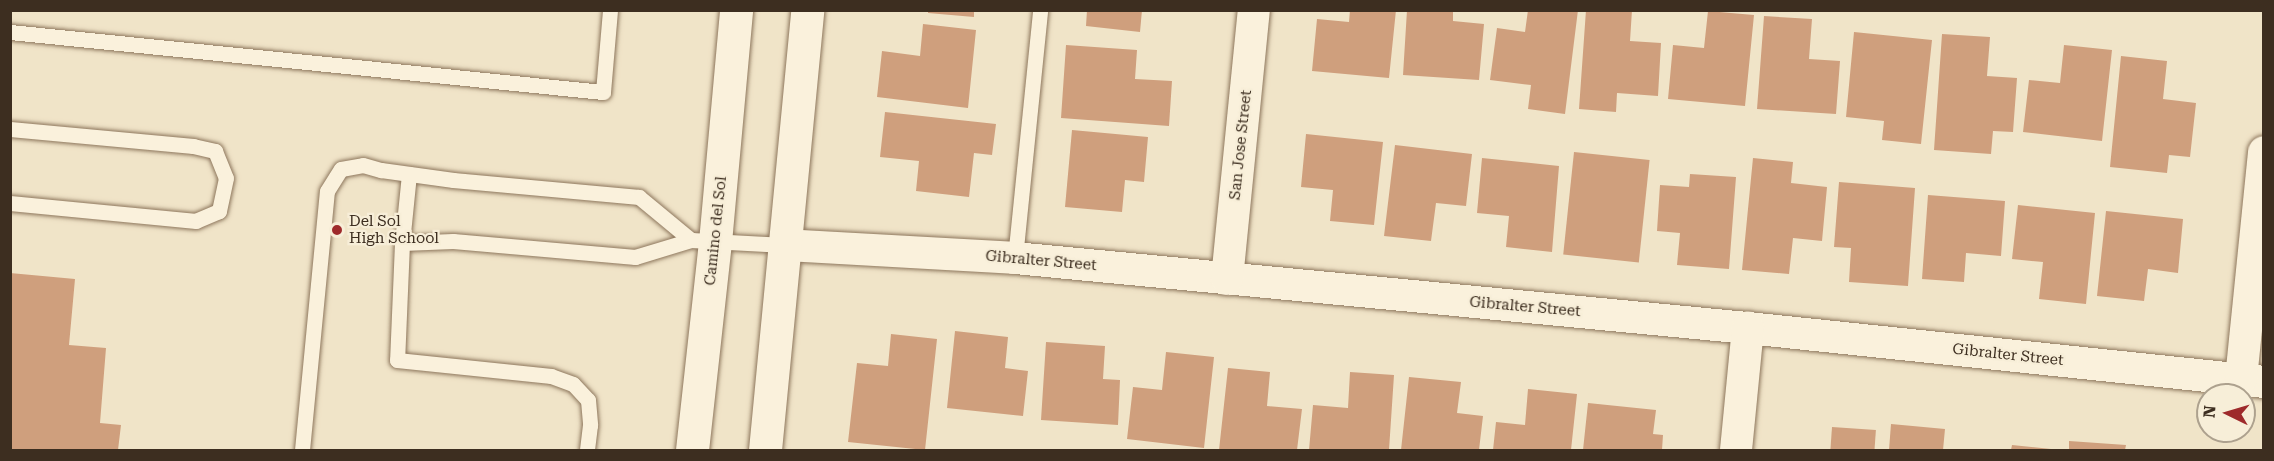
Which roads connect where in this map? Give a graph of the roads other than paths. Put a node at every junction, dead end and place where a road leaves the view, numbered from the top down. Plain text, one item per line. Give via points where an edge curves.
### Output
1 (610, 10) edge
2 (736, 10) edge
3 (807, 10) edge
4 (1040, 10) edge
5 (1254, 10) edge
6 (10, 32) edge
7 (10, 129) edge
8 (2264, 152) edge
9 (409, 174) junction
10 (10, 203) edge
11 (703, 241) junction
12 (402, 243) junction
13 (785, 245) junction
14 (1015, 258) junction
15 (1227, 279) junction
16 (1748, 328) junction
17 (2252, 381) edge
18 (302, 450) edge
19 (588, 450) edge
20 (692, 450) edge
21 (765, 450) edge
22 (1736, 450) edge

1 - 6 lane via 603,92
2 - 11 street, Camino del Sol
3 - 13 street
4 - 14 lane
5 - 15 street, San Jose Street
7 - 10 lane via 193,146 215,151 226,178 219,211 196,221
8 - 17 street
9 - 11 lane via 639,197
9 - 12 lane
9 - 18 lane via 363,165 341,169 327,191
11 - 12 lane via 635,257 453,242
11 - 13 lane
11 - 20 street, Camino del Sol
12 - 19 lane via 397,360 551,376 573,384 588,400
13 - 14 street, Gibralter Street
13 - 21 street
14 - 15 street, Gibralter Street
15 - 16 street, Gibralter Street
16 - 17 street, Gibralter Street
16 - 22 street

